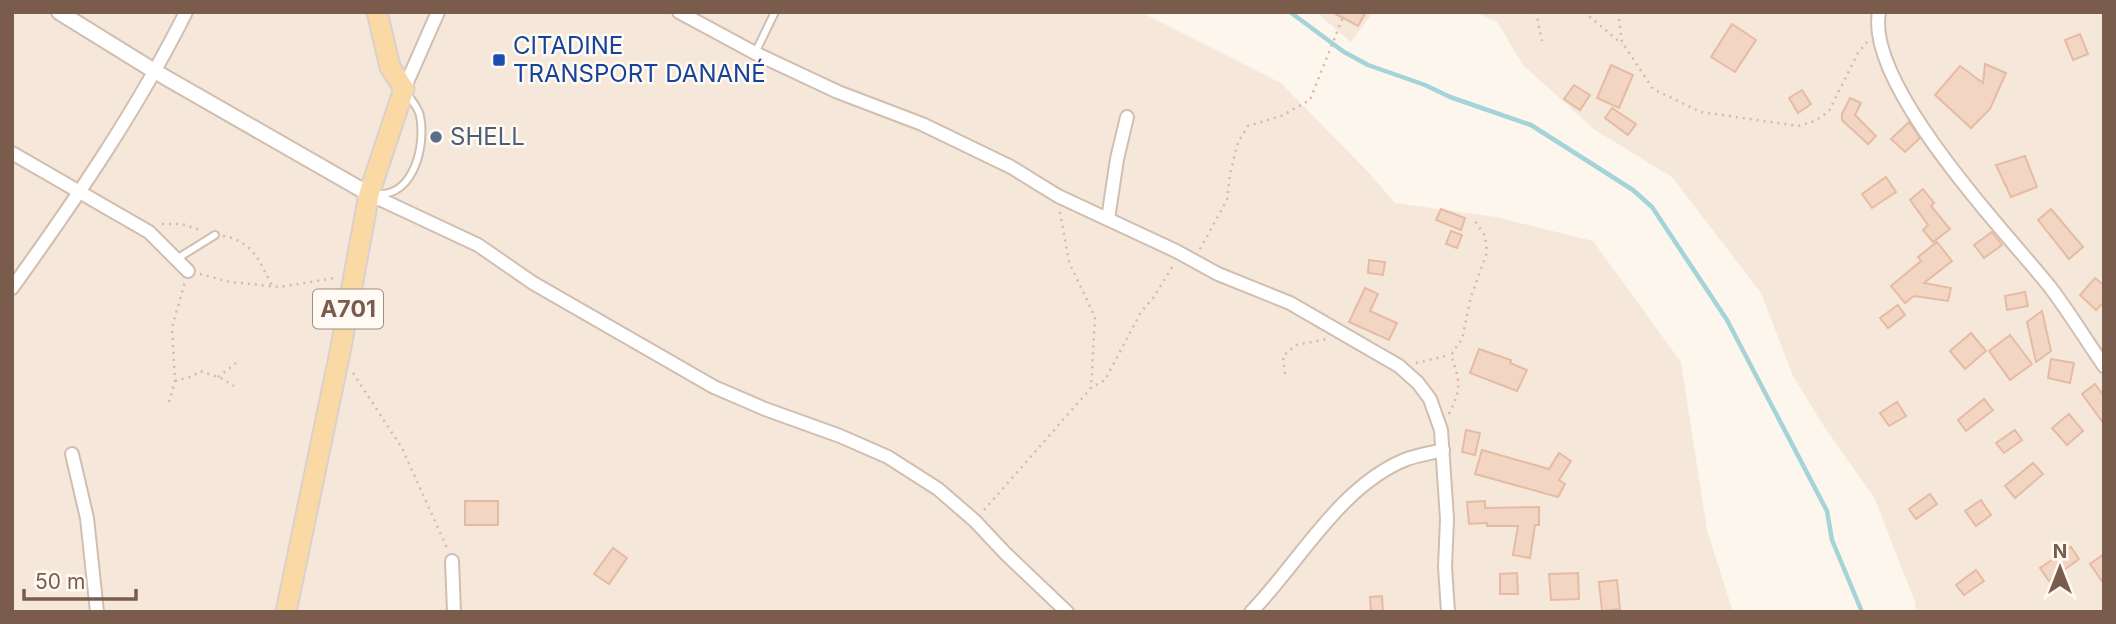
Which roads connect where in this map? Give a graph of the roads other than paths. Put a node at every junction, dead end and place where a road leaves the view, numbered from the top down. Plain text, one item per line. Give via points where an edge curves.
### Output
1 (59, 12) edge
2 (186, 12) edge
3 (377, 12) edge
4 (438, 12) edge
5 (679, 12) edge
6 (775, 12) edge
7 (1879, 12) edge
8 (755, 53) junction
9 (156, 72) junction
10 (404, 89) junction
11 (1127, 117) dead end
12 (12, 153) edge
13 (80, 194) junction
14 (369, 194) junction
15 (1108, 219) junction
16 (215, 235) dead end
17 (178, 258) junction
18 (188, 271) road end
19 (12, 288) edge
20 (2104, 366) edge
21 (1443, 450) junction
22 (72, 454) dead end
23 (453, 561) road end
24 (97, 612) edge
25 (286, 612) edge
26 (454, 612) edge
27 (1067, 612) edge
28 (1251, 612) edge
29 (1448, 612) edge

1 - 9 street
2 - 9 street
3 - 10 main road via 390,67
4 - 10 street
5 - 8 street
6 - 8 lane
7 - 20 street via 1881,49 1903,96 1957,176 2051,289
8 - 15 street via 922,124
9 - 13 street
9 - 14 street
10 - 14 main road, A701
10 - 14 lane via 420,113 420,152 404,183 387,195
11 - 15 street
12 - 13 street
13 - 17 street via 149,232
13 - 19 street
14 - 25 main road, A701
14 - 27 street via 478,245 533,283 714,387 888,457 938,489 975,521
15 - 21 street via 1218,274 1290,303 1399,366 1430,399
16 - 17 lane
17 - 18 street
21 - 28 street via 1407,459 1362,487
21 - 29 street
22 - 24 street via 87,518
23 - 26 street

